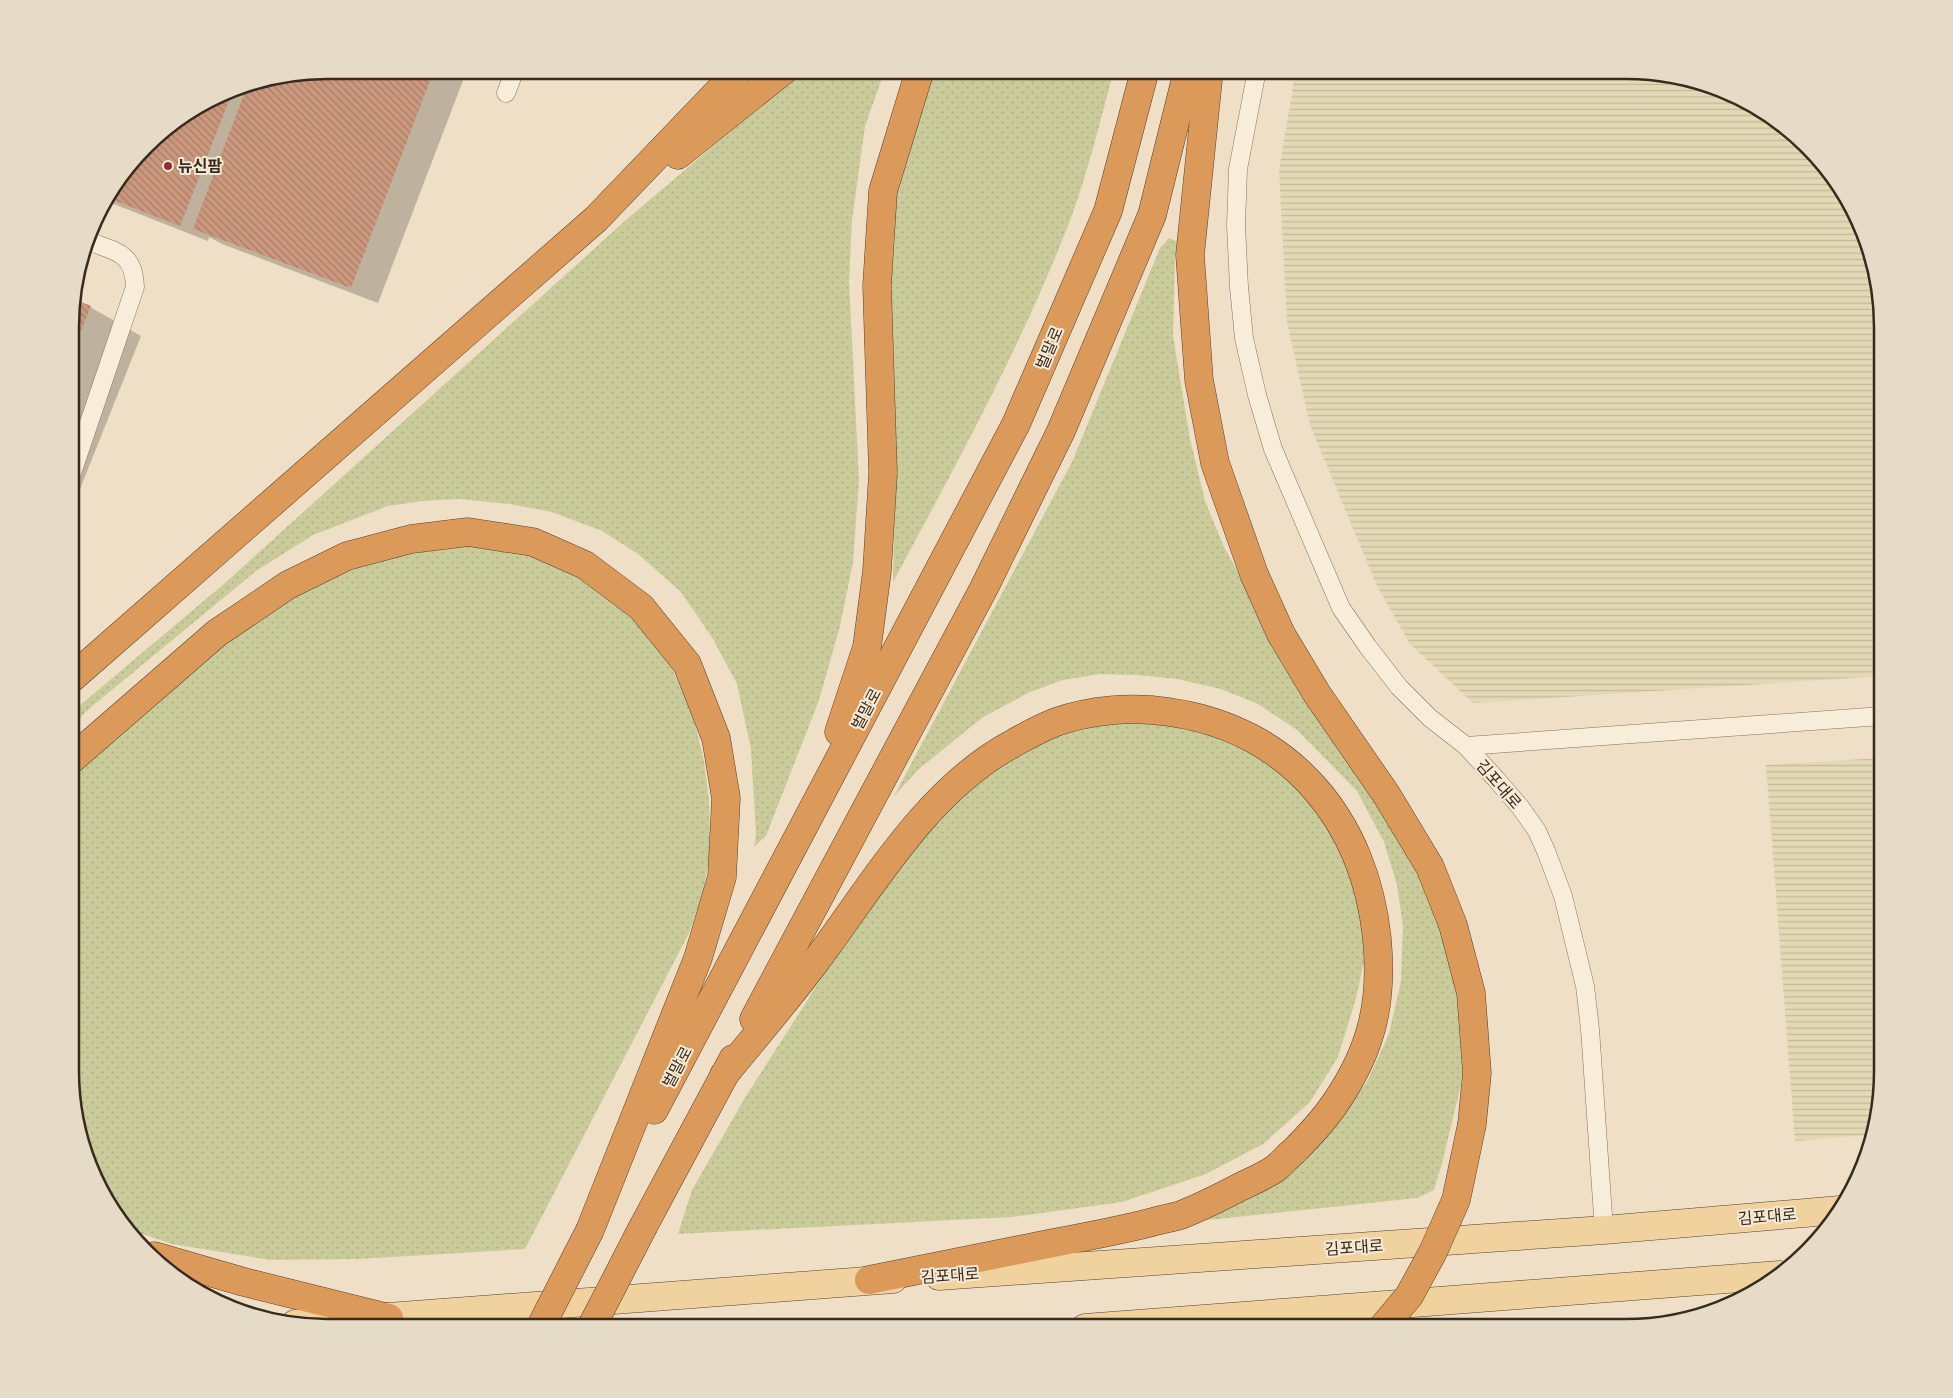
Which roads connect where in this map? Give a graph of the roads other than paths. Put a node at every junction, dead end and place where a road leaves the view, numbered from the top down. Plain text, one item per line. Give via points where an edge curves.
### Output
1 (511, 79) edge
2 (730, 79) edge
3 (773, 79) edge
4 (917, 79) edge
5 (1143, 79) edge
6 (1186, 79) edge
7 (1208, 79) edge
8 (1256, 79) edge
9 (506, 93) dead end
10 (596, 219) junction
11 (94, 243) edge
12 (79, 453) edge
13 (79, 672) edge
14 (1874, 717) edge
15 (1466, 746) junction
16 (79, 753) edge
17 (816, 805) junction
18 (724, 1075) junction
19 (1831, 1211) edge
20 (590, 1230) junction
21 (1604, 1230) junction
22 (164, 1259) edge
23 (1765, 1276) edge
24 (868, 1280) junction
25 (389, 1318) junction
26 (373, 1319) edge
27 (545, 1319) edge
28 (596, 1319) edge
29 (1202, 1319) edge
30 (1390, 1319) edge

1 - 9 lane
2 - 10 highway
3 - 10 highway
4 - 17 highway via 883,191 876,286 884,473 877,571 867,647
5 - 17 highway, 벌말로 via 1108,211 1016,424
6 - 18 highway via 1152,215 1061,431 984,588
7 - 30 highway, bridge via 1190,255 1199,380 1215,463 1254,574 1281,634 1430,867 1453,925 1471,993 1477,1072 1472,1124 1456,1200 1409,1296
8 - 15 lane via 1238,169 1236,225 1244,338 1273,449 1341,608 1399,686 1430,718
10 - 13 highway
11 - 12 lane via 128,260 133,267 135,287
14 - 15 lane, 김포대로
15 - 21 lane, 김포대로 via 1521,808 1536,831 1563,896 1585,986
16 - 20 highway via 216,633 288,585 347,556 411,539 468,532 533,542 585,564 641,607 688,664 716,738 726,798 722,877 698,958
17 - 20 highway, 벌말로
18 - 24 highway via 815,963 897,851 934,807 968,773 1009,745 1057,722 1107,711 1150,709 1197,716 1235,728 1266,744 1296,769 1326,802 1349,836 1363,872 1375,914 1379,958 1378,1002 1368,1043 1348,1084 1321,1124 1277,1168 1178,1216
18 - 28 highway, bridge
19 - 21 main road, 김포대로
20 - 27 highway, 벌말로, bridge
21 - 24 main road, 김포대로
22 - 25 highway
23 - 29 main road
24 - 25 main road, 김포대로
25 - 26 main road, 김포대로

